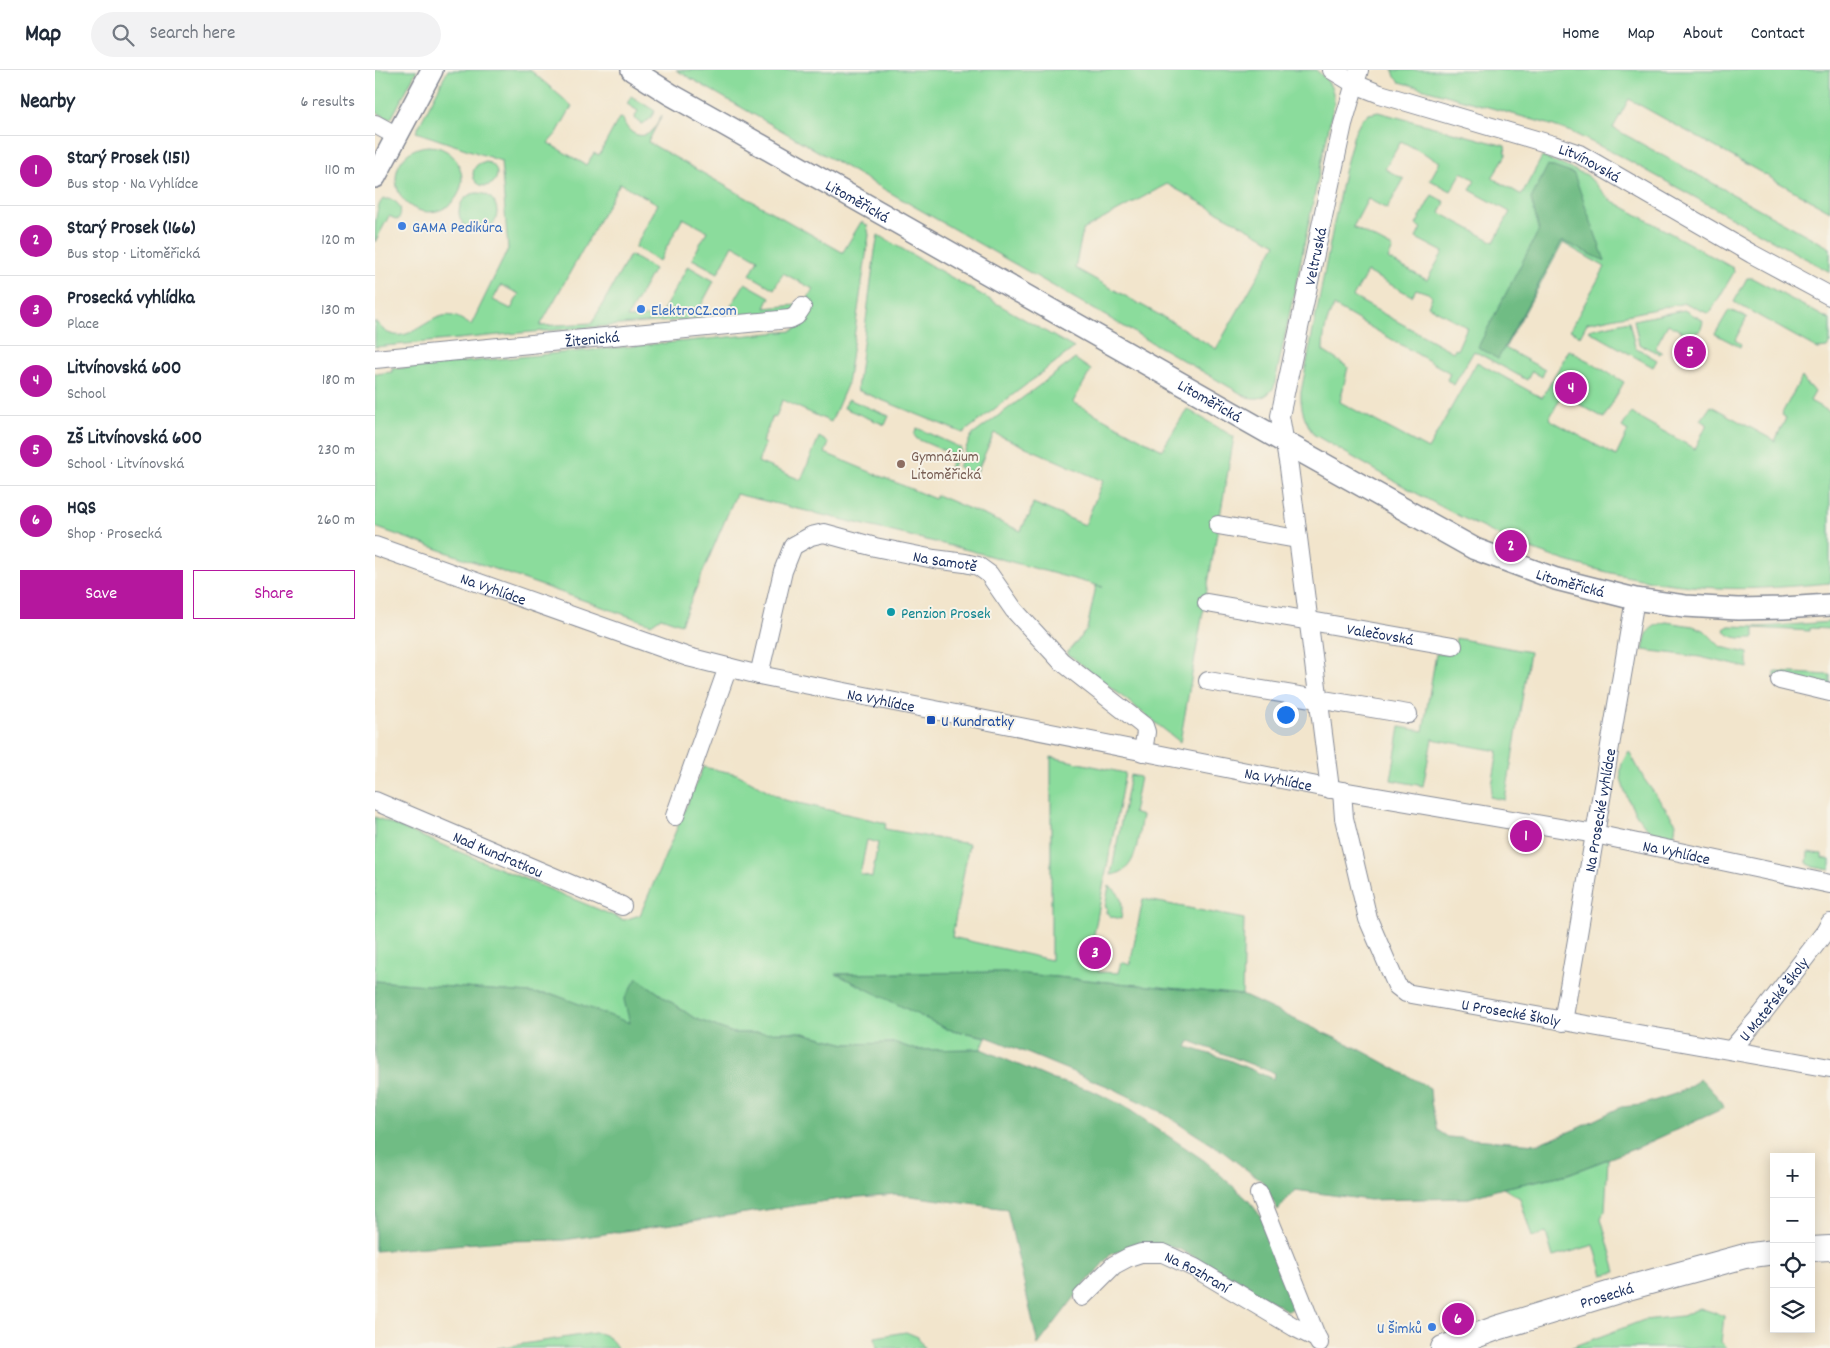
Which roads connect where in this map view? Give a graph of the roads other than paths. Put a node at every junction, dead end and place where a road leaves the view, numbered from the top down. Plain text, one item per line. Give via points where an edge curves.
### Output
1 (432, 70) edge
2 (632, 70) edge
3 (1332, 70) edge
4 (1357, 77) edge
5 (375, 124) edge
6 (397, 136) junction
7 (375, 177) edge
8 (1830, 296) edge
9 (802, 307) dead end
10 (375, 359) edge
11 (1285, 443) junction
12 (1218, 525) dead end
13 (1297, 539) junction
14 (375, 546) edge
15 (1635, 599) junction
16 (1207, 603) dead end
17 (1830, 605) edge
18 (1308, 620) junction
19 (1453, 646) dead end
20 (727, 668) junction
21 (759, 676) junction
22 (1208, 680) dead end
23 (1780, 680) dead end
24 (1830, 692) edge
25 (1319, 699) junction
26 (1408, 714) dead end
27 (1143, 752) junction
28 (1336, 790) junction
29 (375, 802) edge
30 (675, 816) dead end
31 (1595, 834) junction
32 (1830, 884) edge
33 (622, 906) dead end
34 (1830, 923) edge
35 (1563, 1022) junction
36 (1732, 1049) junction
37 (1830, 1068) edge
38 (1259, 1194) dead end
39 (1830, 1248) edge
40 (1815, 1249) edge
41 (1770, 1253) edge
42 (1081, 1297) dead end
43 (1319, 1344) edge
44 (1443, 1348) edge

1 - 6 street
2 - 11 street, Litoměřická
3 - 4 street, Litvínovská
4 - 8 street, Litvínovská via 1380,94 1579,154
4 - 11 street, Veltruská via 1343,124 1280,416
5 - 6 street
6 - 7 street
9 - 10 street, Žitenická via 791,319
11 - 13 street
11 - 15 street, Litoměřická via 1475,549 1556,579
12 - 13 street
13 - 18 street
14 - 20 street, Na Vyhlídce
15 - 17 street, Litoměřická via 1738,609
15 - 31 street, Na Prosecké vyhlídce
16 - 18 street, Valečovská
18 - 19 street, Valečovská
18 - 25 street
20 - 21 street, Na Vyhlídce
20 - 30 street
21 - 27 street, Na Vyhlídce
21 - 27 street, Na Samotě via 783,571 793,546 811,536 824,534 978,566 989,574 1014,610 1061,661 1144,726
22 - 25 street
23 - 24 street
25 - 26 street
25 - 28 street
27 - 28 street, Na Vyhlídce
28 - 31 street, Na Vyhlídce
28 - 35 street, U Prosecké školy via 1368,919 1397,986 1406,993
29 - 33 street, Nad Kundratkou
31 - 32 street, Na Vyhlídce
31 - 35 street, Na Prosecké vyhlídce
34 - 36 street, U Mateřské školy
35 - 36 street, U Prosecké školy
36 - 37 street, U Prosecké školy
38 - 43 street, Na Rozhraní
39 - 40 main road
41 - 44 main road, Prosecká via 1745,1256 1628,1288
42 - 43 street, Na Rozhraní via 1114,1265 1129,1256 1163,1253 1195,1268

